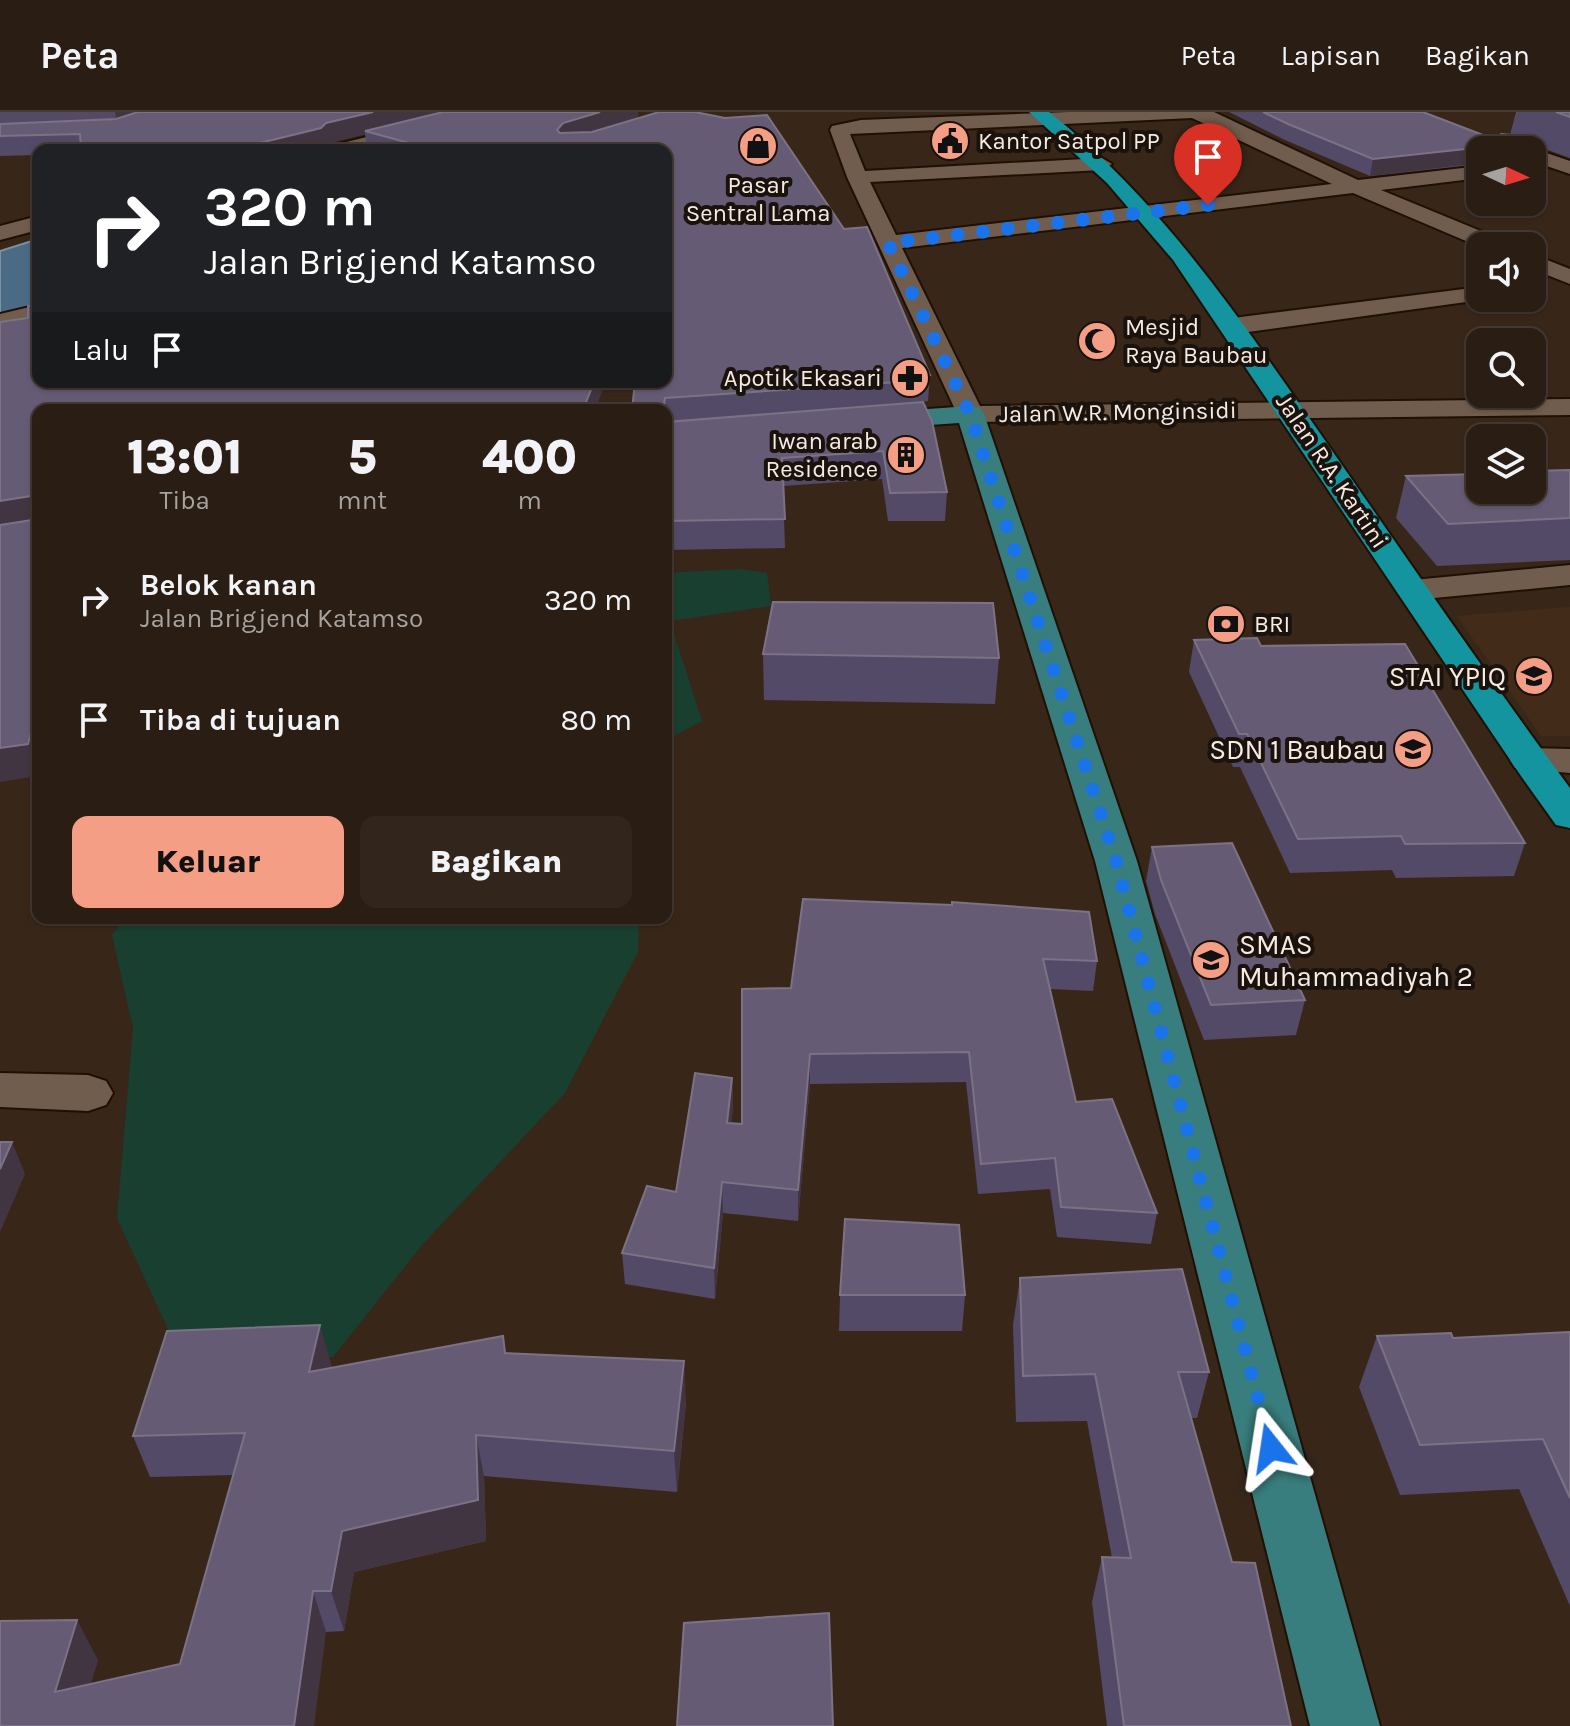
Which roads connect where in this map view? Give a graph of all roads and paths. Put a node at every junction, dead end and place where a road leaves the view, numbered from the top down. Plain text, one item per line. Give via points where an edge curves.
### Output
1 (491, 112) edge
2 (1205, 112) edge
3 (1196, 113) edge
4 (1043, 116) edge
5 (361, 144) edge
6 (1102, 164) junction
7 (1466, 174) edge
8 (857, 177) junction
9 (1360, 189) junction
10 (1147, 212) junction
11 (32, 225) edge
12 (0, 233) edge
13 (1466, 233) edge
14 (888, 243) junction
15 (1546, 268) edge
16 (1570, 279) edge
17 (1546, 283) edge
18 (1466, 296) edge
19 (32, 314) edge
20 (0, 322) edge
21 (1233, 326) junction
22 (1570, 407) edge
23 (1289, 410) junction
24 (970, 414) junction
25 (848, 423) edge
26 (1570, 575) edge
27 (1413, 590) junction
28 (1529, 760) junction
29 (1570, 761) edge
30 (1570, 816) edge
31 (0, 1090) edge
32 (88, 1093) dead end
33 (1345, 1726) edge

1 - 5 street
2 - 3 street
3 - 4 street
3 - 9 street
4 - 6 highway, Jalan R.A. Kartini
4 - 8 street via 839,130
6 - 8 street
6 - 10 highway, Jalan R.A. Kartini
7 - 9 street
8 - 14 street
9 - 10 street
9 - 13 street
10 - 14 street
10 - 21 highway, Jalan R.A. Kartini
11 - 12 street
14 - 24 street
15 - 16 street
16 - 17 street
18 - 21 street
19 - 20 street
21 - 23 highway, Jalan R.A. Kartini
22 - 23 street, Jalan W.R. Monginsidi
23 - 24 street, Jalan W.R. Monginsidi
23 - 27 highway, Jalan R.A. Kartini
24 - 25 main road, Jalan W.R. Monginsidi
24 - 33 main road via 1116,861
26 - 27 street
27 - 28 highway, Jalan R.A. Kartini
28 - 29 street
28 - 30 highway, Jalan R.A. Kartini
31 - 32 street

